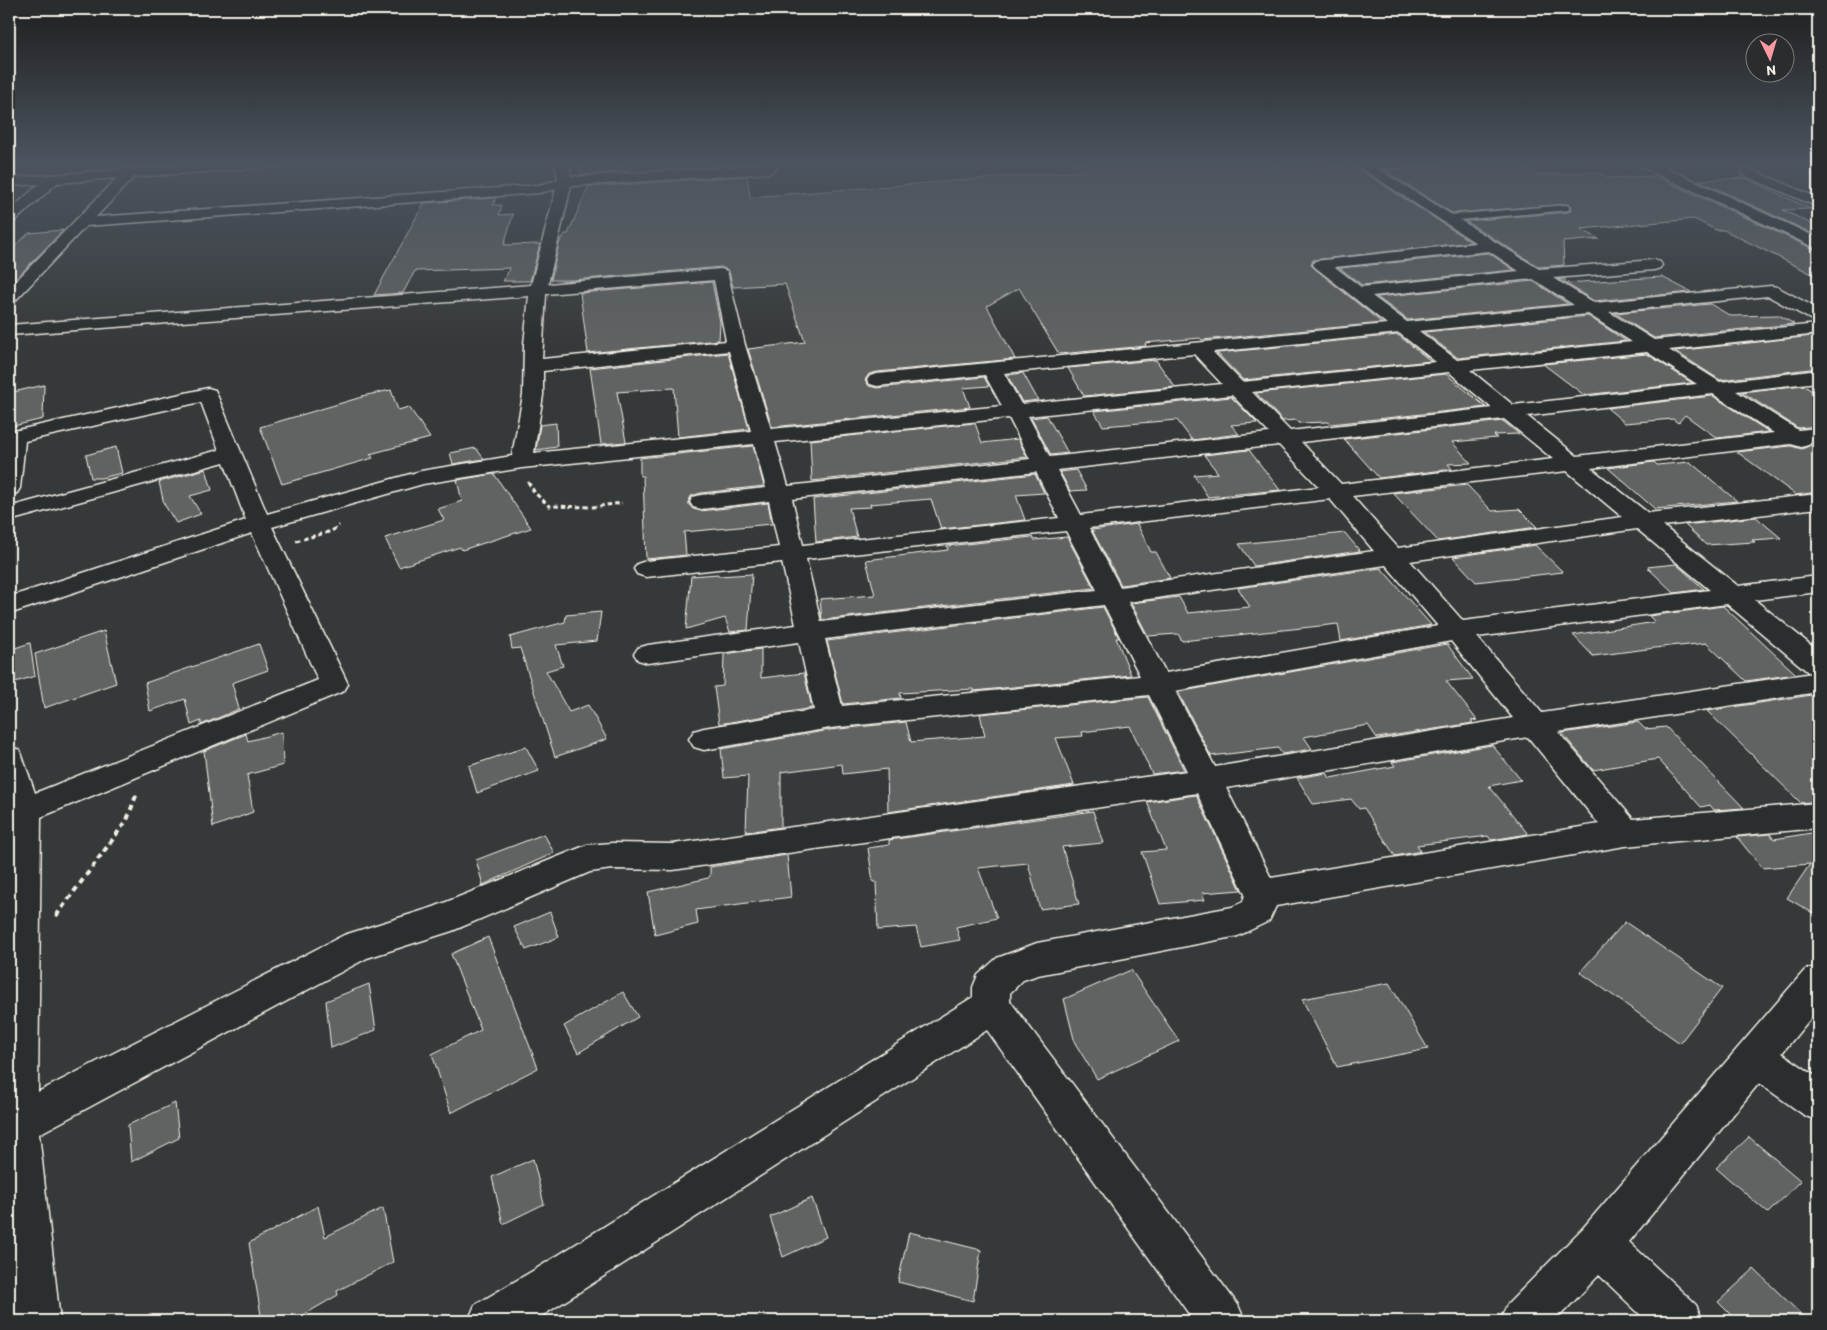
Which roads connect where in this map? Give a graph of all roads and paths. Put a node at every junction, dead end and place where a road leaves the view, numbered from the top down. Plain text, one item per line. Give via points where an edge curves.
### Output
1 (82, 224) edge
2 (555, 224) edge
3 (1458, 224) edge
4 (1775, 224) edge
5 (1818, 244) edge
6 (1493, 246) junction
7 (1654, 265) dead end
8 (1536, 274) junction
9 (538, 291) junction
10 (1356, 292) junction
11 (9, 297) edge
12 (1593, 309) junction
13 (1818, 316) edge
14 (1401, 326) junction
15 (1818, 329) edge
16 (9, 330) edge
17 (736, 345) junction
18 (1651, 346) junction
19 (1200, 348) junction
20 (533, 366) junction
21 (1454, 367) junction
22 (991, 368) junction
23 (1818, 376) edge
24 (877, 380) dead end
25 (1718, 388) junction
26 (1239, 389) junction
27 (1017, 411) junction
28 (1508, 411) junction
29 (1818, 434) edge
30 (763, 435) junction
31 (1795, 437) junction
32 (12, 438) edge
33 (1285, 438) junction
34 (1818, 452) edge
35 (232, 453) junction
36 (515, 462) junction
37 (1571, 462) junction
38 (1044, 463) junction
39 (9, 488) edge
40 (1336, 491) junction
41 (778, 494) junction
42 (1818, 501) edge
43 (701, 502) dead end
44 (622, 503) dead end
45 (9, 514) edge
46 (1642, 521) junction
47 (259, 523) junction
48 (1074, 523) junction
49 (792, 553) junction
50 (1393, 557) junction
51 (646, 569) dead end
52 (1818, 584) edge
53 (1113, 596) junction
54 (1733, 596) junction
55 (9, 606) edge
56 (1457, 631) junction
57 (810, 632) junction
58 (648, 654) dead end
59 (1818, 665) edge
60 (1818, 682) edge
61 (1158, 684) junction
62 (830, 718) junction
63 (1535, 726) junction
64 (704, 739) dead end
65 (9, 758) edge
66 (135, 765) junction
67 (1207, 780) junction
68 (25, 810) junction
69 (1818, 816) edge
70 (1625, 833) junction
71 (1262, 894) junction
72 (54, 918) dead end
73 (1818, 982) edge
74 (992, 1006) junction
75 (1755, 1056) junction
76 (1818, 1102) edge
77 (13, 1125) edge
78 (1599, 1244) junction
79 (37, 1321) edge
80 (491, 1321) edge
81 (1222, 1321) edge
82 (1523, 1321) edge
83 (1680, 1321) edge

1 - 11 street
2 - 9 street
3 - 6 street
4 - 5 street
6 - 8 street
6 - 10 street via 1321,264
7 - 8 street
8 - 10 street
8 - 12 street
9 - 16 street
9 - 17 street via 721,274
9 - 20 street
10 - 14 street
12 - 13 street via 1771,291
12 - 14 street
12 - 18 street
14 - 19 street
14 - 21 street
15 - 18 street
17 - 20 street
17 - 30 street
18 - 21 street
18 - 25 street
19 - 22 street
19 - 26 street
20 - 36 street via 533,395
21 - 26 street
21 - 28 street
22 - 24 street
22 - 27 street
23 - 25 street
25 - 28 street
25 - 31 street
26 - 27 street
26 - 33 street
27 - 30 street
27 - 38 street
28 - 33 street
28 - 37 street
29 - 31 street
30 - 36 street
30 - 41 street
31 - 34 street
31 - 37 street
32 - 35 street via 208,394
32 - 39 street
33 - 38 street
33 - 40 street
35 - 45 street
35 - 47 street
36 - 44 path via 535,493 549,506 594,507
36 - 47 street via 421,478
37 - 40 street
37 - 46 street
38 - 41 street
38 - 48 street
40 - 48 street
40 - 50 street
41 - 43 street
41 - 49 street
42 - 46 street
46 - 50 street
46 - 54 street
47 - 55 street
47 - 66 street via 334,684
48 - 49 street
48 - 53 street
49 - 51 street
49 - 57 street
50 - 53 street
50 - 56 street
52 - 54 street
53 - 57 street
53 - 61 street
54 - 56 street
54 - 59 street
56 - 61 street
56 - 63 street
57 - 58 street
57 - 62 street
60 - 63 street
61 - 62 street
61 - 67 street
62 - 64 street
63 - 67 street
63 - 70 street
65 - 68 street
66 - 68 street
66 - 72 path via 142,775 127,820
67 - 71 street
67 - 77 street via 673,857 587,859 440,920 357,946
68 - 77 street
69 - 70 street
70 - 71 street
71 - 74 street via 1258,911 1238,921 1037,959 1010,969 991,986
73 - 75 street
74 - 80 street
74 - 81 street
75 - 76 street
75 - 78 street
77 - 79 street
78 - 82 street
78 - 83 street

